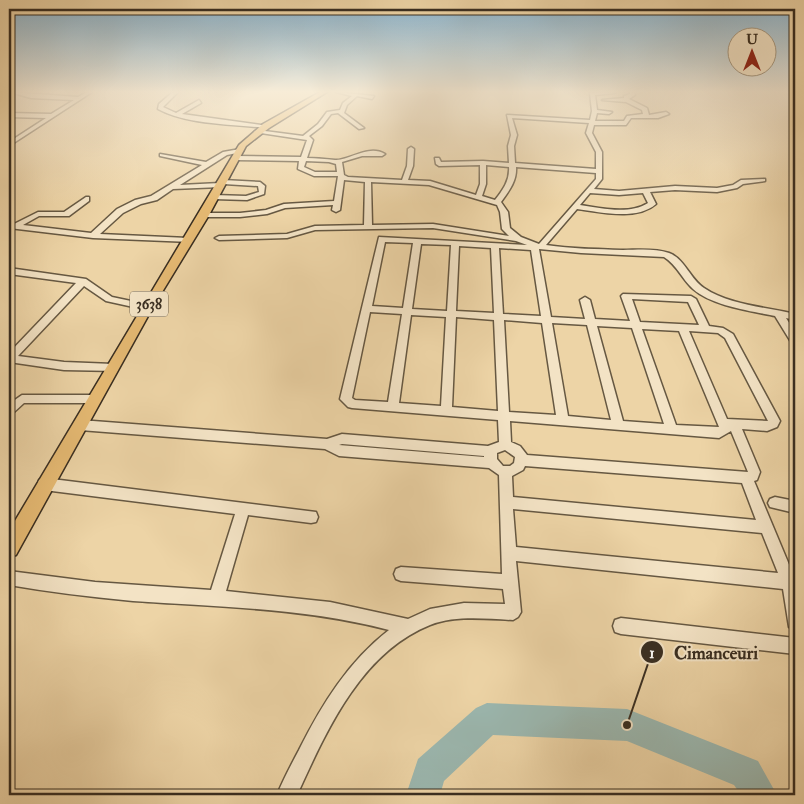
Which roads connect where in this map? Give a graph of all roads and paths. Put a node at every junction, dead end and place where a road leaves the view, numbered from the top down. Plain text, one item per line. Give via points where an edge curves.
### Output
1 (262, 129) edge
2 (31, 130) edge
3 (265, 130) edge
4 (314, 130) edge
5 (513, 130) edge
6 (590, 130) edge
7 (305, 136) junction
8 (9, 144) edge
9 (411, 149) dead end
10 (382, 154) dead end
11 (162, 155) dead end
12 (238, 155) junction
13 (437, 159) dead end
14 (304, 161) junction
15 (337, 162) junction
16 (483, 163) junction
17 (207, 164) junction
18 (512, 164) junction
19 (599, 171) junction
20 (341, 176) junction
21 (368, 180) junction
22 (405, 180) junction
23 (763, 180) dead end
24 (222, 183) junction
25 (171, 187) junction
26 (588, 191) junction
27 (646, 192) junction
28 (479, 196) junction
29 (214, 197) junction
30 (86, 199) dead end
31 (497, 202) junction
32 (576, 207) junction
33 (204, 215) junction
34 (12, 227) edge
35 (368, 228) junction
36 (93, 236) junction
37 (219, 238) dead end
38 (188, 240) junction
39 (520, 240) junction
40 (417, 241) junction
41 (455, 243) junction
42 (542, 245) junction
43 (495, 246) junction
44 (9, 271) edge
45 (83, 281) junction
46 (585, 300) dead end
47 (147, 307) junction
48 (366, 309) junction
49 (408, 311) junction
50 (778, 313) junction
51 (452, 314) junction
52 (498, 317) junction
53 (795, 317) edge
54 (547, 320) junction
55 (591, 322) junction
56 (636, 325) junction
57 (683, 328) junction
58 (706, 329) junction
59 (795, 340) edge
60 (10, 358) edge
61 (113, 368) junction
62 (94, 399) junction
63 (393, 408) junction
64 (9, 410) edge
65 (446, 412) junction
66 (503, 416) junction
67 (563, 421) junction
68 (729, 423) junction
69 (80, 425) junction
70 (618, 425) junction
71 (672, 429) junction
72 (505, 445) junction
73 (492, 457) junction
74 (522, 460) junction
75 (505, 471) junction
76 (746, 478) junction
77 (44, 484) junction
78 (506, 502) junction
79 (775, 503) dead end
80 (795, 507) edge
81 (243, 510) junction
82 (311, 517) dead end
83 (766, 526) junction
84 (9, 548) edge
85 (508, 554) junction
86 (401, 574) dead end
87 (9, 578) edge
88 (510, 582) junction
89 (789, 582) junction
90 (216, 599) junction
91 (795, 621) edge
92 (621, 626) dead end
93 (407, 627) junction
94 (795, 646) edge
95 (287, 795) edge

1 - 12 main road, 3638
2 - 8 street
3 - 7 street
4 - 7 street
5 - 18 street
6 - 19 street via 599,152
7 - 14 street via 310,140
9 - 22 street
10 - 15 street via 361,154
11 - 17 street
12 - 14 street
12 - 17 street via 227,152
12 - 24 main road, 3638
13 - 16 street via 438,164
14 - 15 street
14 - 20 street via 300,168 309,173
15 - 20 street
16 - 18 street
16 - 28 street via 483,184
17 - 25 street
18 - 19 street
18 - 31 street via 512,179
19 - 26 street via 599,179
20 - 21 street
20 - 33 street via 337,206 284,206 267,212
21 - 22 street
21 - 35 street
22 - 28 street via 436,184
23 - 27 street via 741,182 735,187 717,190 657,188
24 - 25 street
24 - 29 main road, 3638
24 - 29 street via 260,184 262,193 247,198
25 - 36 street via 154,198 120,211
26 - 27 street
26 - 32 street
27 - 32 street via 652,204 644,209 616,211
28 - 31 street
29 - 33 main road, 3638
30 - 34 street via 64,214 36,215
31 - 39 street via 502,207 506,230
32 - 42 street
33 - 38 main road, 3638
34 - 36 street
35 - 37 street via 315,228 287,236
35 - 39 street via 442,227
36 - 38 street
38 - 47 main road, 3638
39 - 42 street
40 - 41 street
40 - 48 street via 382,239
40 - 49 street
41 - 43 street
41 - 51 street
42 - 50 street via 578,252 666,255 675,259 703,292
43 - 52 street
43 - 54 street via 535,248
44 - 45 street
45 - 47 street via 109,299
45 - 60 street
46 - 55 street
47 - 61 main road, 3638
48 - 49 street
48 - 63 street via 346,400 352,404
49 - 51 street
49 - 63 street
50 - 53 street
50 - 59 street
51 - 52 street
51 - 65 street
52 - 54 street
52 - 66 street
54 - 55 street
54 - 67 street
55 - 56 street
55 - 70 street
56 - 57 street
56 - 58 street via 626,296 691,299
56 - 71 street
57 - 58 street
57 - 68 street
58 - 68 street via 720,330 729,336 774,421 767,426
60 - 61 street via 64,366
61 - 62 main road, 3638
62 - 64 street via 22,399
62 - 69 main road, 3638
63 - 65 street
65 - 66 street
66 - 67 street
66 - 72 street
67 - 70 street
68 - 71 street via 719,433
68 - 76 street via 754,472
69 - 73 street via 327,444 339,451
69 - 77 main road, 3638
70 - 71 street
72 - 73 street via 497,446
72 - 74 street via 518,451
73 - 75 street via 496,468
74 - 75 street via 518,469
74 - 76 street
75 - 78 street
76 - 83 street
77 - 81 street
77 - 84 main road, 3638
78 - 83 street
78 - 85 street
79 - 80 street
81 - 82 street
81 - 90 street
83 - 89 street
85 - 88 street
85 - 89 street
86 - 88 street
87 - 90 street via 94,590
88 - 93 street via 513,612 463,611
89 - 91 street
90 - 93 street via 311,606 365,615
92 - 94 street
93 - 95 street via 386,640 358,667 310,746

